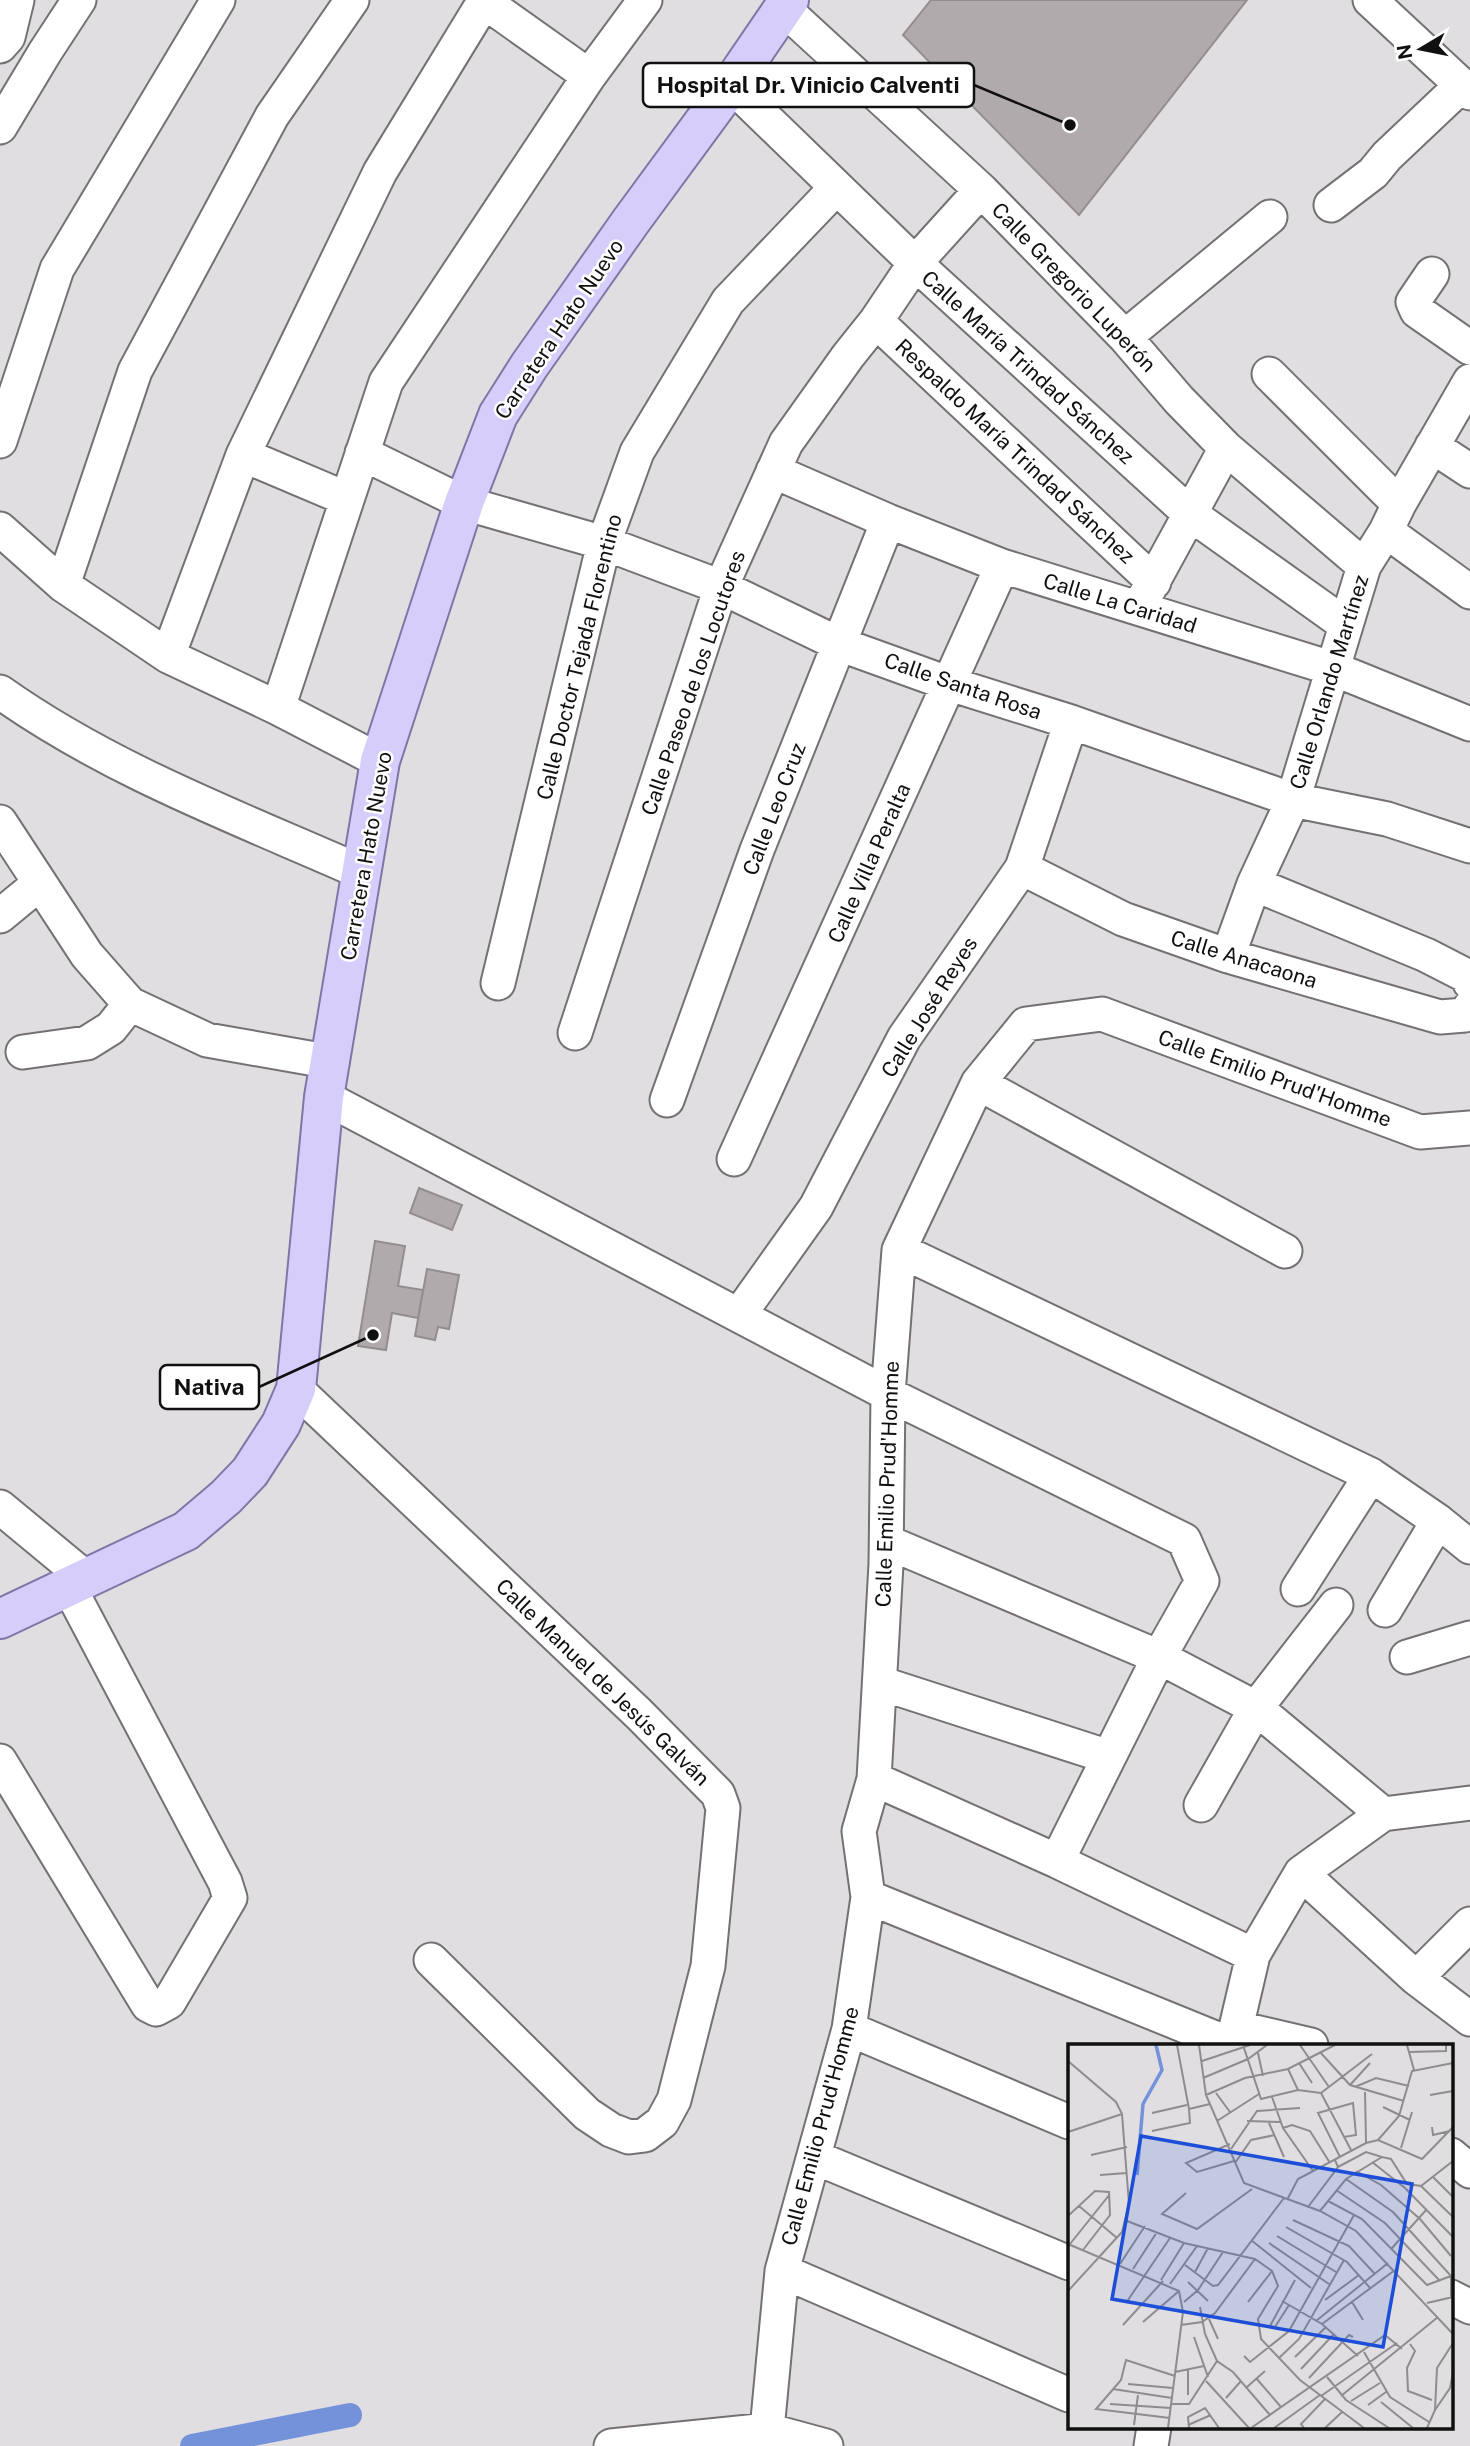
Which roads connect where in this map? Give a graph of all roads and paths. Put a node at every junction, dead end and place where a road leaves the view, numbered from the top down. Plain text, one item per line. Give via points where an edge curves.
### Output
1 (17, 0) edge
2 (79, 0) edge
3 (218, 0) edge
4 (352, 0) edge
5 (484, 0) edge
6 (645, 0) edge
7 (1370, 0) edge
8 (786, 4) edge
9 (0, 46) edge
10 (589, 76) junction
11 (731, 85) junction
12 (1465, 90) edge
13 (0, 127) edge
14 (836, 188) junction
15 (981, 190) junction
16 (1331, 205) dead end
17 (1270, 217) dead end
18 (915, 263) junction
19 (1432, 274) dead end
20 (876, 321) junction
21 (1125, 337) junction
22 (1470, 348) edge
23 (1269, 374) dead end
24 (1470, 381) edge
25 (0, 441) edge
26 (1432, 446) junction
27 (1226, 448) junction
28 (362, 453) junction
29 (243, 455) junction
30 (773, 471) junction
31 (1470, 471) edge
32 (347, 499) junction
33 (464, 503) junction
34 (1189, 513) junction
35 (1393, 518) junction
36 (888, 521) junction
37 (0, 528) edge
38 (604, 543) junction
39 (1002, 566) junction
40 (1364, 566) junction
41 (63, 585) junction
42 (721, 587) junction
43 (1470, 592) edge
44 (1146, 595) junction
45 (1346, 625) junction
46 (839, 644) junction
47 (168, 656) junction
48 (1334, 669) junction
49 (950, 684) junction
50 (0, 692) edge
51 (278, 708) junction
52 (1071, 722) junction
53 (1470, 724) edge
54 (380, 761) junction
55 (1293, 800) junction
56 (0, 822) edge
57 (1470, 846) edge
58 (1022, 868) junction
59 (361, 872) junction
60 (40, 883) junction
61 (1254, 884) junction
62 (0, 916) edge
63 (1228, 956) junction
64 (1470, 983) edge
65 (498, 984) dead end
66 (130, 1004) junction
67 (1470, 1007) edge
68 (575, 1032) dead end
69 (23, 1052) dead end
70 (328, 1079) junction
71 (978, 1083) junction
72 (667, 1100) dead end
73 (1470, 1128) edge
74 (734, 1159) dead end
75 (900, 1250) junction
76 (1285, 1251) dead end
77 (739, 1315) junction
78 (296, 1389) junction
79 (888, 1394) junction
80 (1371, 1475) junction
81 (0, 1507) edge
82 (1438, 1521) junction
83 (887, 1542) junction
84 (1470, 1547) edge
85 (78, 1583) junction
86 (1298, 1589) dead end
87 (1336, 1605) dead end
88 (1385, 1610) dead end
89 (0, 1619) edge
90 (1470, 1638) edge
91 (1159, 1657) junction
92 (1406, 1657) dead end
93 (880, 1683) junction
94 (1256, 1708) junction
95 (1109, 1757) junction
96 (0, 1761) edge
97 (874, 1779) junction
98 (1470, 1803) edge
99 (1201, 1805) dead end
100 (1383, 1814) junction
101 (1058, 1861) junction
102 (1301, 1873) junction
103 (868, 1897) junction
104 (1470, 1924) edge
105 (1252, 1955) junction
106 (431, 1960) dead end
107 (1416, 1978) junction
108 (1470, 2019) edge
109 (849, 2029) junction
110 (1234, 2039) edge
111 (1298, 2044) edge
112 (1068, 2122) edge
113 (1452, 2156) edge
114 (814, 2157) junction
115 (1470, 2171) edge
116 (1068, 2263) edge
117 (782, 2271) junction
118 (1452, 2298) edge
119 (1470, 2308) edge
120 (1068, 2395) edge
121 (1154, 2428) edge
122 (767, 2430) junction
123 (611, 2446) edge
124 (826, 2446) edge
125 (1151, 2446) edge

1 - 9 street via 8,37
2 - 13 street
3 - 25 street via 57,269
4 - 41 street via 272,116 135,371
5 - 10 street
5 - 29 street via 380,172
6 - 10 street
7 - 12 street
8 - 11 main road, Carretera Hato Nuevo
8 - 15 street, Calle Gregorio Luperón
10 - 28 street via 386,382
11 - 14 street, Calle María Trindad Sánchez
11 - 33 main road, Carretera Hato Nuevo via 529,366 498,415
12 - 16 street
14 - 18 street, Calle María Trindad Sánchez
14 - 38 street, Calle Doctor Tejada Florentino via 728,302 637,452
15 - 18 street, Calle Paseo de los Locutores
15 - 21 street, Calle Gregorio Luperón
17 - 21 street
18 - 20 street, Calle Paseo de los Locutores
18 - 34 street, Calle María Trindad Sánchez
19 - 22 street via 1413,302 1416,311
20 - 30 street, Calle Paseo de los Locutores via 786,443
20 - 44 street, Respaldo María Trindad Sánchez
21 - 27 street, Calle Gregorio Luperón
23 - 35 street
24 - 26 street, Calle Orlando Martínez
26 - 31 street
26 - 35 street, Calle Orlando Martínez
27 - 34 street
27 - 40 street, Calle Gregorio Luperón
28 - 32 street
28 - 33 street, Calle Santa Rosa
29 - 32 street
29 - 47 street
30 - 36 street, Calle La Caridad
30 - 42 street, Calle Paseo de los Locutores
32 - 51 street
33 - 38 street, Calle Santa Rosa
33 - 54 main road, Carretera Hato Nuevo
34 - 44 street
34 - 45 street, Calle María Trindad Sánchez
35 - 40 street, Calle Orlando Martínez
35 - 43 street
36 - 39 street, Calle La Caridad
36 - 46 street, Calle Leo Cruz
37 - 41 street
38 - 42 street, Calle Santa Rosa
38 - 65 street, Calle Doctor Tejada Florentino
39 - 44 street, Calle La Caridad
39 - 49 street, Calle Villa Peralta
40 - 45 street, Calle Orlando Martínez
41 - 47 street
42 - 46 street, Calle Santa Rosa
42 - 68 street, Calle Paseo de los Locutores
44 - 48 street, Calle La Caridad
45 - 48 street, Calle Orlando Martínez
46 - 49 street, Calle Santa Rosa
46 - 72 street, Calle Leo Cruz via 757,850
47 - 51 street
48 - 53 street, Calle La Caridad
48 - 55 street, Calle Orlando Martínez
49 - 52 street, Calle Santa Rosa
49 - 74 street, Calle Villa Peralta
50 - 59 street via 146,777
51 - 54 street
52 - 55 street, Calle Santa Rosa
52 - 58 street, Calle José Reyes
54 - 59 main road, Carretera Hato Nuevo
55 - 57 street, Calle Santa Rosa via 1387,819
55 - 61 street, Calle Orlando Martínez
56 - 60 street
58 - 63 street, Calle Anacaona via 1123,919
58 - 77 street, Calle José Reyes via 904,1038 816,1207
59 - 70 main road, Carretera Hato Nuevo
60 - 62 street
60 - 66 street via 87,955
61 - 63 street, Calle Orlando Martínez
61 - 64 street via 1426,956 1467,976
63 - 67 street, Calle Anacaona via 1440,1017 1465,1015
66 - 69 street via 111,1028 87,1043
66 - 70 street via 206,1040
70 - 77 street
70 - 78 main road, Carretera Hato Nuevo
71 - 73 street, Calle Emilio Prud'Homme via 1026,1024 1102,1014 1420,1132
71 - 75 street, Calle Emilio Prud'Homme
71 - 76 street
75 - 79 street, Calle Emilio Prud'Homme
75 - 80 street
77 - 79 street
78 - 85 main road, Carretera Hato Nuevo via 281,1424 250,1472 226,1497 186,1531
78 - 106 street, Calle Manuel de Jesús Galván via 639,1714 718,1794 723,1808 708,1966 674,2100 662,2122 645,2135 629,2137 587,2114
79 - 83 street, Calle Emilio Prud'Homme
79 - 91 street via 1184,1539 1202,1581
80 - 82 street
80 - 86 street
81 - 85 street
82 - 84 street
82 - 88 street
83 - 91 street
83 - 93 street, Calle Emilio Prud'Homme
85 - 89 main road, Carretera Hato Nuevo
85 - 96 street via 230,1898 162,2008 148,2005
87 - 94 street
90 - 92 street
91 - 94 street
91 - 95 street
93 - 95 street
93 - 97 street, Calle Emilio Prud'Homme
94 - 99 street
94 - 100 street
95 - 101 street
97 - 101 street
97 - 103 street, Calle Emilio Prud'Homme via 859,1831
98 - 100 street
100 - 102 street
101 - 105 street
102 - 105 street
102 - 107 street
103 - 109 street, Calle Emilio Prud'Homme
103 - 110 street
104 - 107 street
105 - 110 street
107 - 108 street
109 - 112 street
109 - 114 street, Calle Emilio Prud'Homme
110 - 111 street
113 - 115 street
114 - 116 street
114 - 117 street, Calle Emilio Prud'Homme
117 - 120 street
117 - 122 street, Calle Emilio Prud'Homme
118 - 119 street
121 - 125 street
122 - 123 street
122 - 124 street

